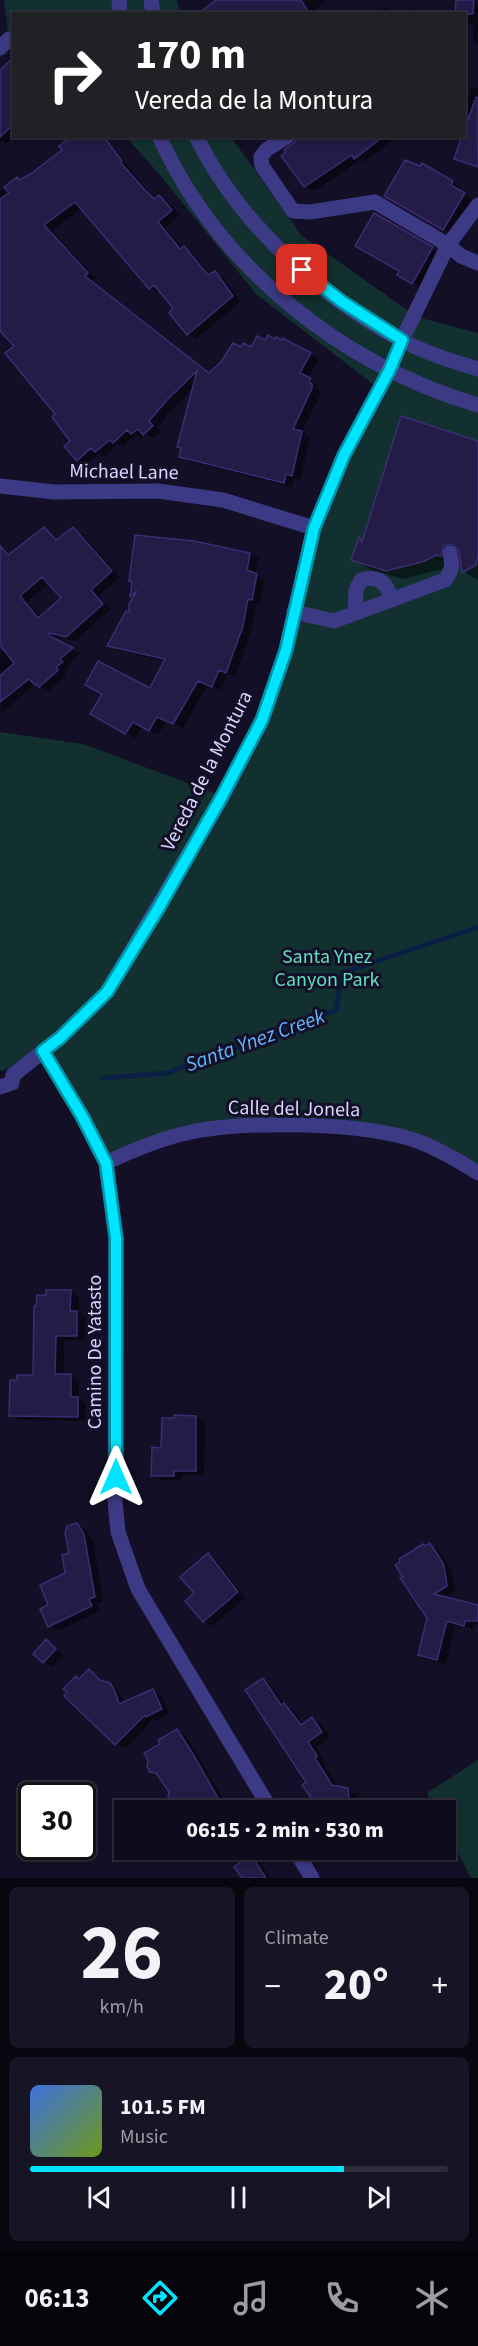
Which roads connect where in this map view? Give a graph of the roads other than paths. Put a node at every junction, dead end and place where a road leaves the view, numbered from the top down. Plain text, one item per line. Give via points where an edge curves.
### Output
1 (160, 138) edge
2 (197, 138) edge
3 (285, 138) edge
4 (478, 205) edge
5 (448, 245) junction
6 (478, 263) edge
7 (402, 340) junction
8 (390, 369) junction
9 (478, 369) edge
10 (478, 405) edge
11 (0, 486) edge
12 (314, 528) junction
13 (450, 553) dead end
14 (391, 600) junction
15 (294, 612) junction
16 (355, 613) junction
17 (43, 1051) junction
18 (6, 1073) edge
19 (0, 1087) edge
20 (106, 1163) junction
21 (478, 1173) edge
22 (265, 1800) edge
23 (301, 1860) edge
24 (312, 1878) edge

1 - 8 street via 183,183 250,269 316,325 347,347
2 - 7 street via 232,195 287,257 316,283
3 - 5 street via 261,157 262,166 292,212 375,202
4 - 5 street, Vereda de la Montura
5 - 6 street via 460,256
5 - 7 street, Vereda de la Montura
7 - 8 street, Vereda de la Montura
7 - 9 street
8 - 10 street
8 - 12 street, Vereda de la Montura via 344,455
11 - 12 street, Michael Lane via 54,492 169,492 223,500
12 - 15 street, Vereda de la Montura
13 - 14 street via 453,564 445,580
14 - 16 street
14 - 16 street via 382,581 370,577 361,580 356,590
15 - 16 street via 334,621
15 - 17 street, Vereda de la Montura via 286,650 262,720 158,909 107,992
17 - 18 street, Vereda de la Montura
17 - 20 street, Camino De Yatasto
18 - 19 street, Vereda de la Montura via 12,1083
20 - 21 street, Calle del Jonela via 136,1148 196,1131 279,1126 350,1128 405,1138 451,1156
20 - 22 street, Camino De Yatasto via 116,1238 118,1532 138,1589
23 - 24 street

